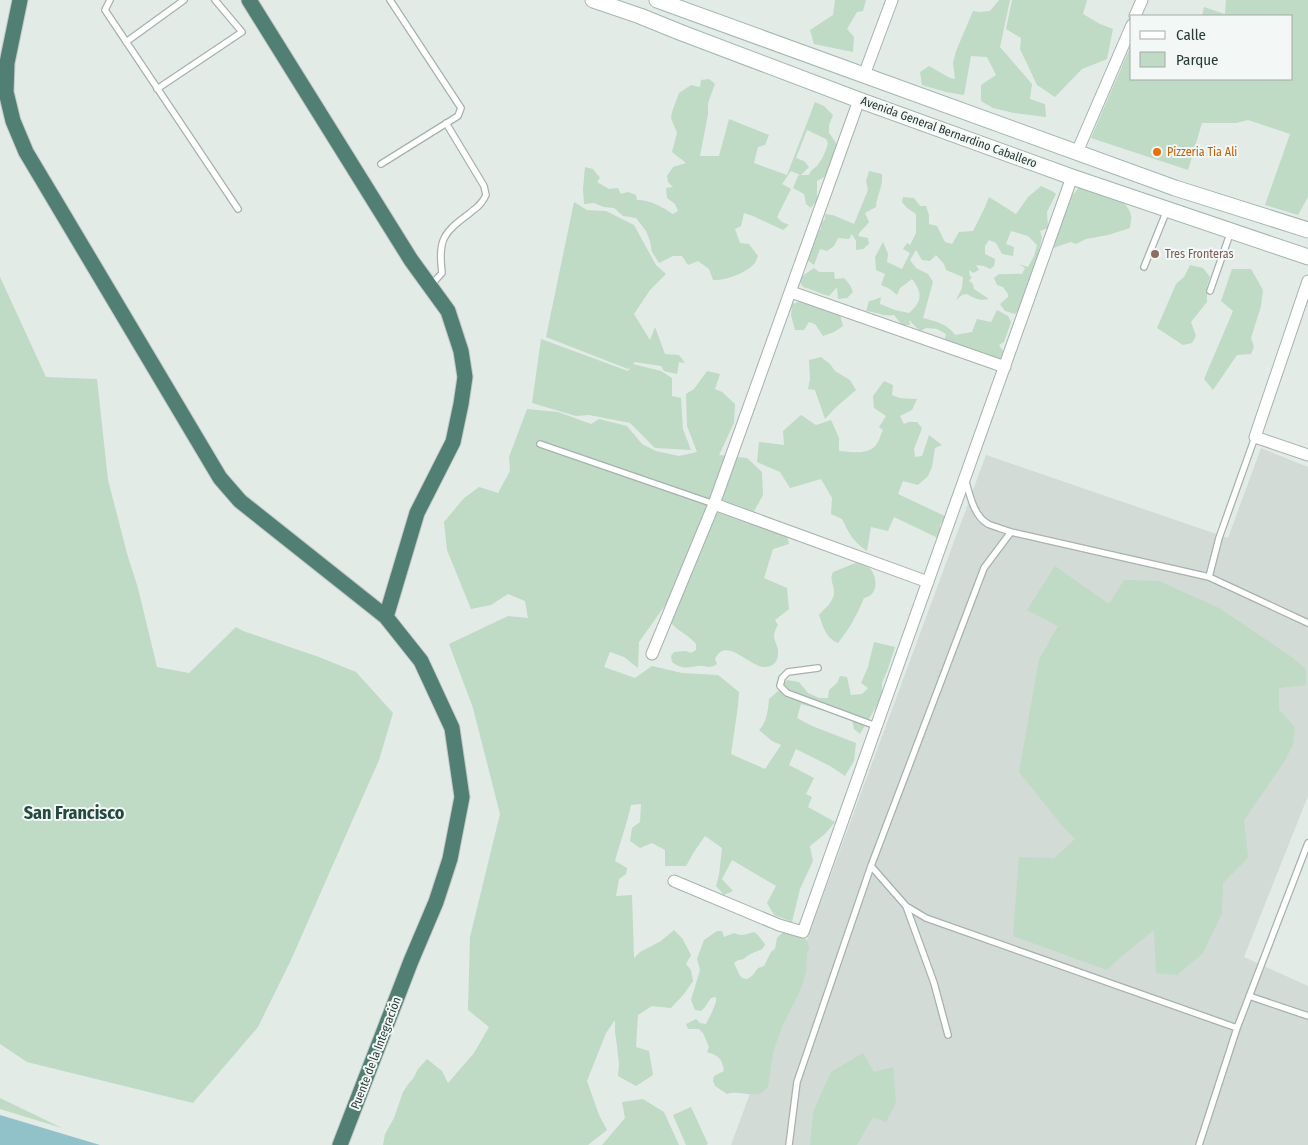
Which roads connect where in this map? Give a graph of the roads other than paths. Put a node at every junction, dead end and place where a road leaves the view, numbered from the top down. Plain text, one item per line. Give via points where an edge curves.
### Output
1 (20, 0) edge
2 (110, 0) edge
3 (184, 0) edge
4 (215, 0) edge
5 (249, 0) edge
6 (390, 0) edge
7 (592, 0) edge
8 (657, 0) edge
9 (892, 0) edge
10 (1142, 0) edge
11 (1135, 15) edge
12 (1130, 30) edge
13 (126, 42) junction
14 (864, 76) junction
15 (157, 88) junction
16 (859, 100) junction
17 (446, 123) junction
18 (1077, 152) junction
19 (381, 164) dead end
20 (1072, 177) junction
21 (238, 209) dead end
22 (1167, 210) junction
23 (1308, 230) edge
24 (1231, 231) junction
25 (1308, 257) edge
26 (1144, 267) dead end
27 (1308, 282) edge
28 (430, 286) junction
29 (1210, 291) dead end
30 (791, 292) junction
31 (1005, 367) junction
32 (1255, 437) junction
33 (540, 444) dead end
34 (1308, 455) edge
35 (965, 479) junction
36 (714, 504) junction
37 (1011, 532) junction
38 (1209, 577) junction
39 (928, 582) junction
40 (386, 617) junction
41 (1308, 623) edge
42 (652, 654) dead end
43 (818, 668) dead end
44 (876, 726) junction
45 (1308, 843) edge
46 (871, 866) junction
47 (674, 881) dead end
48 (906, 906) junction
49 (1249, 996) junction
50 (1308, 1016) edge
51 (1237, 1028) junction
52 (948, 1035) dead end
53 (340, 1145) edge
54 (789, 1145) edge
55 (1199, 1145) edge

1 - 40 highway, Puente de la Integración via 7,63 6,92 13,121 26,152 220,478 240,501
2 - 13 lane via 105,10
3 - 13 lane
4 - 15 lane via 242,32
5 - 28 highway
6 - 17 lane via 462,108 458,116
7 - 16 main road, Avenida General Bernardino Caballero
8 - 14 main road, Avenida General Bernardino Caballero
9 - 14 street
10 - 11 street
12 - 18 street
13 - 15 lane
14 - 18 main road, Avenida General Bernardino Caballero
15 - 21 lane
16 - 20 main road, Avenida General Bernardino Caballero
16 - 30 street
17 - 19 lane
17 - 28 lane via 484,186 486,196 482,204 454,225 444,238 440,250 442,273
18 - 23 main road, Avenida General Bernardino Caballero via 1175,188
20 - 22 main road, Avenida General Bernardino Caballero
20 - 31 street
22 - 24 main road, Avenida General Bernardino Caballero
22 - 26 lane
24 - 25 main road, Avenida General Bernardino Caballero
24 - 29 lane
27 - 32 street
28 - 40 highway via 448,311 461,351 465,377 453,442 417,513
30 - 31 street
30 - 36 street
31 - 35 street
32 - 34 street
32 - 38 lane via 1219,538
33 - 36 lane
35 - 37 lane via 980,518 987,524
35 - 39 street
36 - 39 street
36 - 42 street
37 - 38 lane
37 - 46 lane via 984,568
38 - 41 lane
39 - 44 street
40 - 53 highway, Puente de la Integración via 421,661 452,728 462,797 450,859 436,902
43 - 44 lane via 788,672 780,686 787,692
44 - 47 street via 803,932
45 - 49 lane
46 - 48 lane
46 - 54 lane via 797,1082
48 - 51 lane via 926,918
48 - 52 lane via 934,983
49 - 50 lane
49 - 51 lane
51 - 55 lane

